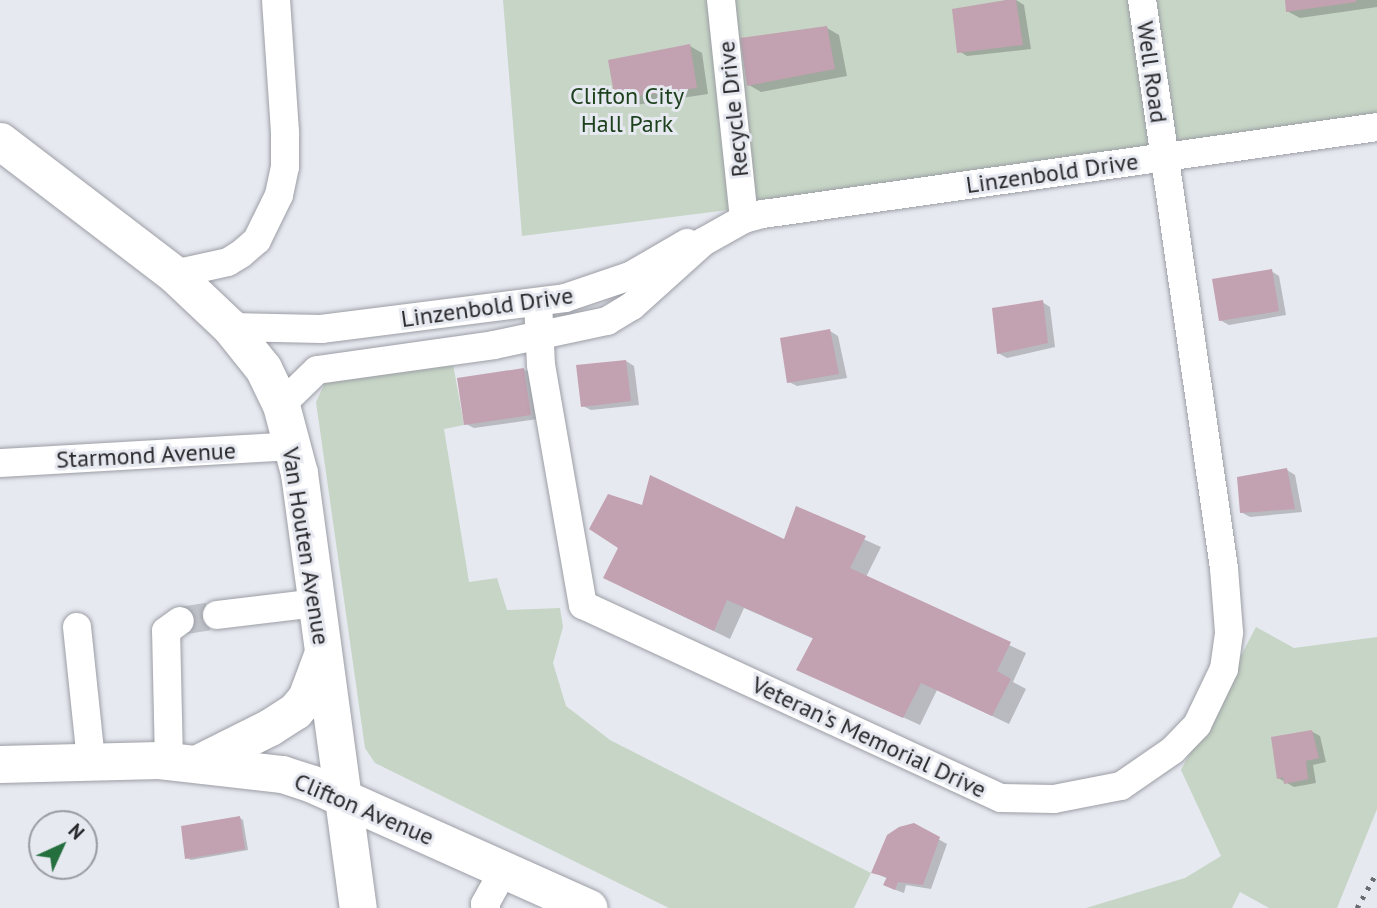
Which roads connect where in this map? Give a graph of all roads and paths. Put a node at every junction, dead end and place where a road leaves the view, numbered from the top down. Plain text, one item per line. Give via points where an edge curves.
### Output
1 (276, 0) edge
2 (721, 0) edge
3 (1142, 0) edge
4 (1377, 127) edge
5 (0, 141) edge
6 (1164, 150) junction
7 (736, 223) junction
8 (174, 274) junction
9 (538, 302) junction
10 (230, 327) junction
11 (540, 336) junction
12 (281, 405) junction
13 (292, 446) junction
14 (0, 463) edge
15 (316, 603) junction
16 (217, 615) tunnel mouth
17 (180, 621) dead end
18 (77, 627) dead end
19 (323, 654) junction
20 (91, 761) junction
21 (183, 762) junction
22 (0, 764) edge
23 (343, 799) junction
24 (504, 870) junction
25 (358, 908) edge
26 (486, 908) edge
27 (589, 908) edge

1 - 8 street via 285,132 279,195 257,240 241,254 228,262
2 - 7 street, Recycle Drive
3 - 6 street, Well Road
4 - 6 street, Linzenbold Drive
5 - 8 main road, Van Houten Avenue
6 - 7 street, Linzenbold Drive via 786,210
6 - 11 street, Veteran's Memorial Drive via 1224,568 1229,632 1224,669 1197,725 1174,750 1121,786 1054,799 1001,798 583,605
7 - 9 street, Linzenbold Drive via 677,247 605,287
7 - 11 street, Linzenbold Drive via 703,243 632,306 607,321
8 - 10 main road, Van Houten Avenue
9 - 10 street, Linzenbold Drive via 321,329
9 - 11 street, Veteran's Memorial Drive
10 - 12 main road, Van Houten Avenue via 263,368
11 - 12 street, Linzenbold Drive via 317,370
12 - 13 main road, Van Houten Avenue
13 - 14 street, Starmond Avenue
13 - 15 main road, Van Houten Avenue
15 - 16 street
15 - 19 main road, Van Houten Avenue
17 - 21 street via 166,631
18 - 20 street
19 - 21 main road via 310,689 295,711 270,727
19 - 23 main road, Van Houten Avenue
20 - 21 main road, Clifton Avenue
20 - 22 main road, Clifton Avenue
21 - 23 main road, Clifton Avenue via 282,774
23 - 24 main road, Clifton Avenue
23 - 25 main road, Van Houten Avenue
24 - 26 street
24 - 27 main road, Clifton Avenue

